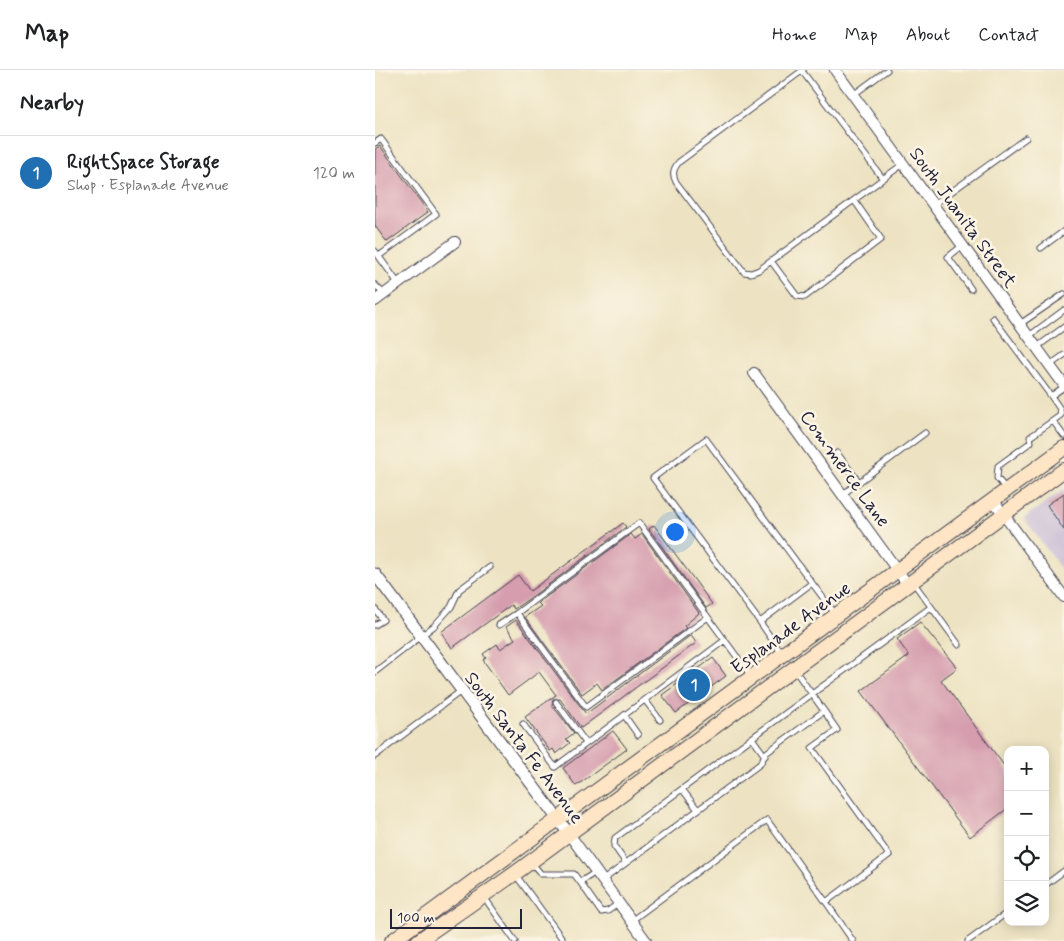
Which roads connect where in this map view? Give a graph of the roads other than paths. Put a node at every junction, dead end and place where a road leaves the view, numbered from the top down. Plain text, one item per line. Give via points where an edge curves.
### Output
1 (802, 70) edge
2 (835, 70) edge
3 (887, 70) edge
4 (853, 95) junction
5 (1026, 138) dead end
6 (375, 144) edge
7 (903, 164) junction
8 (883, 179) junction
9 (854, 200) junction
10 (933, 205) junction
11 (1064, 231) edge
12 (455, 242) dead end
13 (963, 245) junction
14 (1041, 248) dead end
15 (377, 254) edge
16 (771, 261) junction
17 (399, 284) junction
18 (375, 285) edge
19 (971, 289) dead end
20 (384, 294) junction
21 (1064, 294) edge
22 (375, 301) edge
23 (1049, 305) junction
24 (1064, 310) edge
25 (1056, 315) junction
26 (993, 318) dead end
27 (1020, 324) junction
28 (1064, 327) edge
29 (1029, 336) junction
30 (1037, 347) junction
31 (1064, 355) edge
32 (1050, 365) junction
33 (754, 373) dead end
34 (1064, 386) edge
35 (1051, 396) junction
36 (1053, 421) junction
37 (925, 434) dead end
38 (1064, 436) edge
39 (1064, 448) edge
40 (837, 453) dead end
41 (1064, 470) edge
42 (859, 482) junction
43 (1006, 490) junction
44 (843, 494) junction
45 (993, 500) junction
46 (1005, 514) junction
47 (491, 568) dead end
48 (898, 570) junction
49 (375, 574) edge
50 (812, 583) junction
51 (910, 583) junction
52 (1064, 597) edge
53 (931, 607) junction
54 (375, 609) edge
55 (517, 613) junction
56 (837, 615) junction
57 (708, 617) junction
58 (759, 622) junction
59 (375, 625) edge
60 (499, 625) dead end
61 (421, 636) junction
62 (725, 640) junction
63 (959, 645) dead end
64 (783, 655) junction
65 (794, 669) junction
66 (375, 672) edge
67 (752, 678) junction
68 (462, 691) junction
69 (812, 694) junction
70 (645, 700) junction
71 (555, 702) dead end
72 (824, 711) junction
73 (705, 712) junction
74 (624, 715) junction
75 (660, 720) dead end
76 (523, 724) dead end
77 (715, 727) junction
78 (639, 736) dead end
79 (752, 738) junction
80 (586, 743) junction
81 (375, 756) edge
82 (765, 756) junction
83 (682, 789) junction
84 (698, 810) junction
85 (558, 820) junction
86 (569, 834) junction
87 (531, 862) junction
88 (626, 863) junction
89 (1064, 871) edge
90 (514, 874) junction
91 (599, 876) junction
92 (580, 882) junction
93 (1049, 882) edge
94 (482, 894) junction
95 (826, 902) junction
96 (619, 904) junction
97 (1004, 915) edge
98 (631, 921) junction
99 (392, 941) edge
100 (418, 941) edge
101 (515, 941) edge
102 (564, 941) edge
103 (646, 941) edge
104 (853, 941) edge
105 (968, 941) edge

1 - 8 lane
1 - 16 lane via 679,162 673,176 744,272 759,270
2 - 4 street, South Juanita Street
3 - 4 lane
4 - 7 street, South Juanita Street
5 - 10 lane
6 - 15 lane via 381,139 436,214
7 - 8 lane
7 - 10 street, South Juanita Street
8 - 9 lane
9 - 16 lane
9 - 16 lane via 881,239 805,297 797,296
10 - 13 street, South Juanita Street
11 - 14 lane
12 - 17 street
13 - 19 lane via 948,257
13 - 27 street, South Juanita Street
15 - 17 lane
17 - 20 street
18 - 20 lane
20 - 22 street
21 - 23 lane
23 - 25 lane
23 - 27 lane
24 - 25 lane
25 - 29 lane
26 - 35 lane
27 - 29 street, South Juanita Street
28 - 30 lane
29 - 30 street, South Juanita Street
30 - 32 street, South Juanita Street
31 - 32 lane
32 - 34 street, South Juanita Street
33 - 44 street, Commerce Lane
34 - 35 lane
35 - 36 lane via 1061,415
36 - 38 lane
36 - 43 lane via 998,466 997,478
37 - 42 lane
39 - 43 main road, Esplanade Avenue
40 - 42 lane
41 - 46 main road, Esplanade Avenue
42 - 44 lane
43 - 45 main road, Esplanade Avenue
44 - 48 street, Commerce Lane
45 - 46 street
45 - 48 main road, Esplanade Avenue
46 - 51 main road, Esplanade Avenue
46 - 52 street
47 - 61 lane via 459,590 451,607
48 - 51 street, Commerce Lane
48 - 56 main road, Esplanade Avenue
49 - 61 street, South Santa Fe Avenue
50 - 56 lane
50 - 58 lane
50 - 58 lane via 707,439 691,450 653,478
51 - 53 lane
51 - 65 main road, Esplanade Avenue
53 - 63 lane
53 - 69 lane
54 - 59 lane via 383,620
55 - 57 lane via 586,707
55 - 57 lane via 639,523
55 - 60 lane
56 - 64 main road, Esplanade Avenue
57 - 62 lane
58 - 64 lane
61 - 66 lane
61 - 68 street, South Santa Fe Avenue
62 - 67 lane
62 - 70 lane
64 - 65 street
64 - 67 main road, Esplanade Avenue
65 - 69 lane
65 - 77 main road, Esplanade Avenue
67 - 73 main road, Esplanade Avenue
68 - 81 lane
68 - 85 street, South Santa Fe Avenue
69 - 72 lane
69 - 79 lane
70 - 74 lane
70 - 75 lane
71 - 80 lane
72 - 82 lane
72 - 95 lane via 837,730 812,748 889,855
73 - 77 main road
73 - 85 main road, Esplanade Avenue
74 - 78 lane
74 - 80 lane
76 - 80 lane via 555,767
77 - 86 main road, Esplanade Avenue
79 - 82 lane
79 - 83 lane
82 - 84 lane via 760,764
83 - 84 lane
83 - 88 lane via 615,838 614,846
84 - 88 lane
85 - 86 street, South Santa Fe Avenue
85 - 99 main road, Esplanade Avenue
86 - 87 main road, Esplanade Avenue
86 - 91 street, South Santa Fe Avenue
87 - 90 main road, Esplanade Avenue
87 - 92 lane via 538,872 546,876 574,874
88 - 91 lane
89 - 93 lane
90 - 94 main road, Esplanade Avenue
90 - 102 lane
91 - 92 lane
91 - 96 street, South Santa Fe Avenue
92 - 96 lane via 601,912 608,912
94 - 100 main road, Esplanade Avenue
94 - 101 lane
95 - 98 lane via 767,820
95 - 104 lane
96 - 98 street, South Santa Fe Avenue
97 - 105 lane
98 - 103 street, South Santa Fe Avenue

